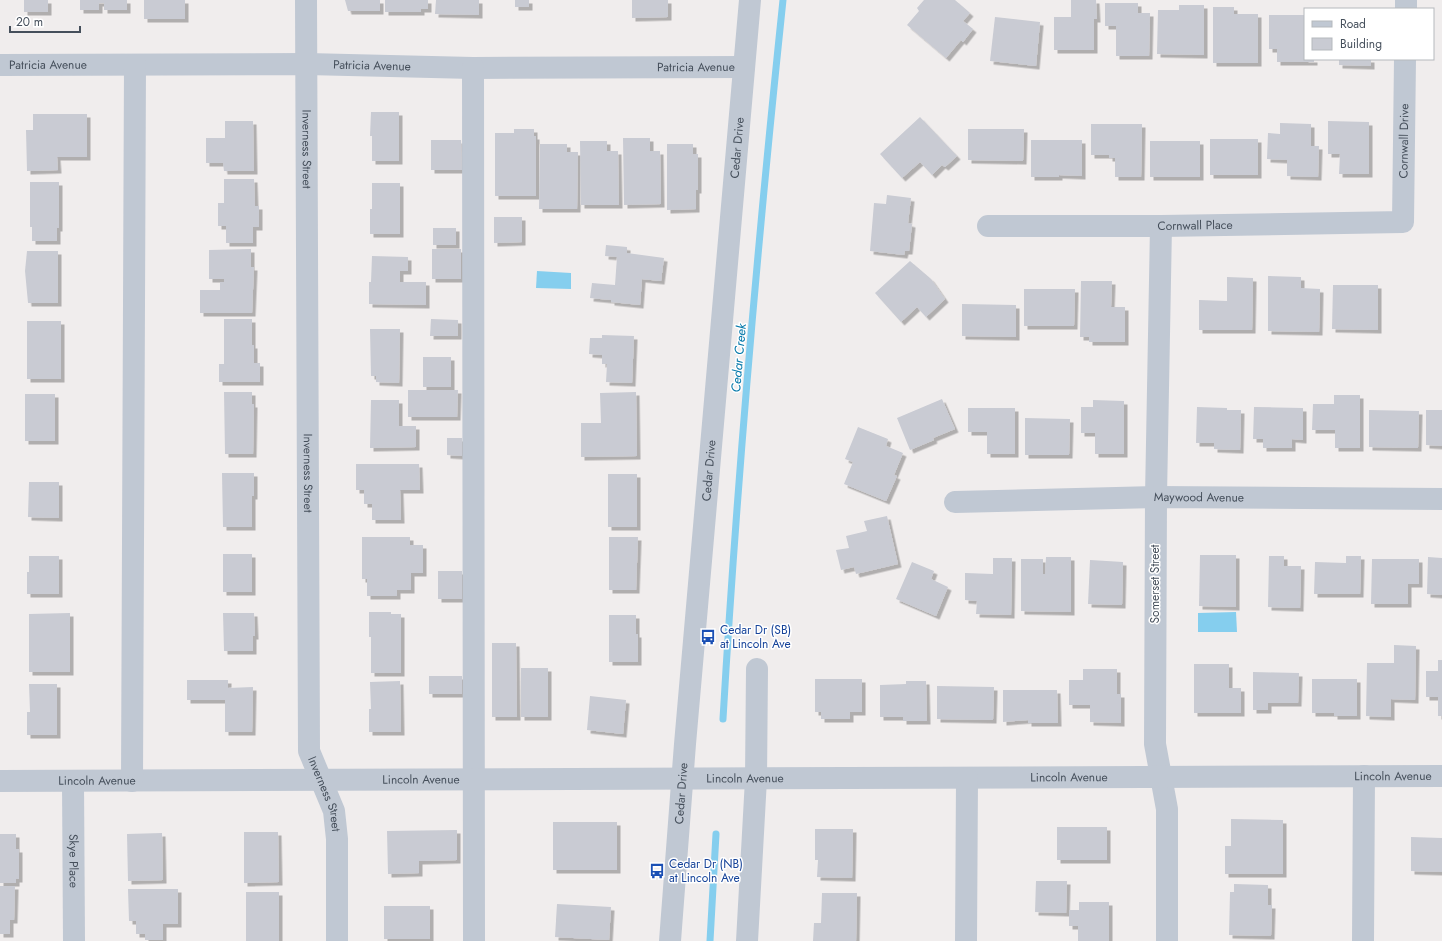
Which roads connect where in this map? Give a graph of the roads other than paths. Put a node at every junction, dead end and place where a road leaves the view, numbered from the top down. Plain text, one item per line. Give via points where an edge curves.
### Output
1 (306, 0) edge
2 (750, 0) edge
3 (1405, 60) edge
4 (307, 64) junction
5 (0, 65) edge
6 (135, 65) junction
7 (744, 67) junction
8 (473, 68) junction
9 (1402, 222) joint
10 (988, 226) dead end
11 (1161, 226) junction
12 (1156, 497) junction
13 (1442, 499) edge
14 (955, 502) dead end
15 (757, 669) dead end
16 (1364, 776) junction
17 (1442, 776) edge
18 (1162, 777) junction
19 (682, 779) junction
20 (756, 779) junction
21 (967, 779) junction
22 (475, 780) junction
23 (0, 781) edge
24 (73, 781) junction
25 (132, 781) junction
26 (322, 781) junction
27 (74, 941) edge
28 (336, 941) edge
29 (474, 941) edge
30 (670, 941) edge
31 (747, 941) edge
32 (966, 941) edge
33 (1167, 941) edge
34 (1363, 941) edge

1 - 4 street, Inverness Street
2 - 7 street, Cedar Drive
3 - 9 street, Cornwall Drive
4 - 6 street, Patricia Avenue
4 - 8 street, Patricia Avenue
4 - 26 street, Inverness Street via 308,708 309,751
5 - 6 street, Patricia Avenue
6 - 25 street
7 - 8 street, Patricia Avenue
7 - 19 street, Cedar Drive
8 - 22 street
9 - 11 street, Cornwall Place
10 - 11 street, Cornwall Place
11 - 12 street, Somerset Street
12 - 13 street, Maywood Avenue
12 - 14 street, Maywood Avenue
12 - 18 street, Somerset Street via 1155,744
15 - 20 street
16 - 17 street, Lincoln Avenue
16 - 18 street, Lincoln Avenue
16 - 34 street
18 - 21 street, Lincoln Avenue
18 - 33 street, Somerset Street via 1167,809
19 - 20 street, Lincoln Avenue
19 - 22 street, Lincoln Avenue
19 - 30 street, Cedar Drive
20 - 21 street, Lincoln Avenue
20 - 31 street
21 - 32 street
22 - 26 street, Lincoln Avenue
22 - 29 street
23 - 24 street, Lincoln Avenue
24 - 25 street, Lincoln Avenue
24 - 27 street, Skye Place
25 - 26 street, Lincoln Avenue
26 - 28 street, Inverness Street via 334,811 337,839

